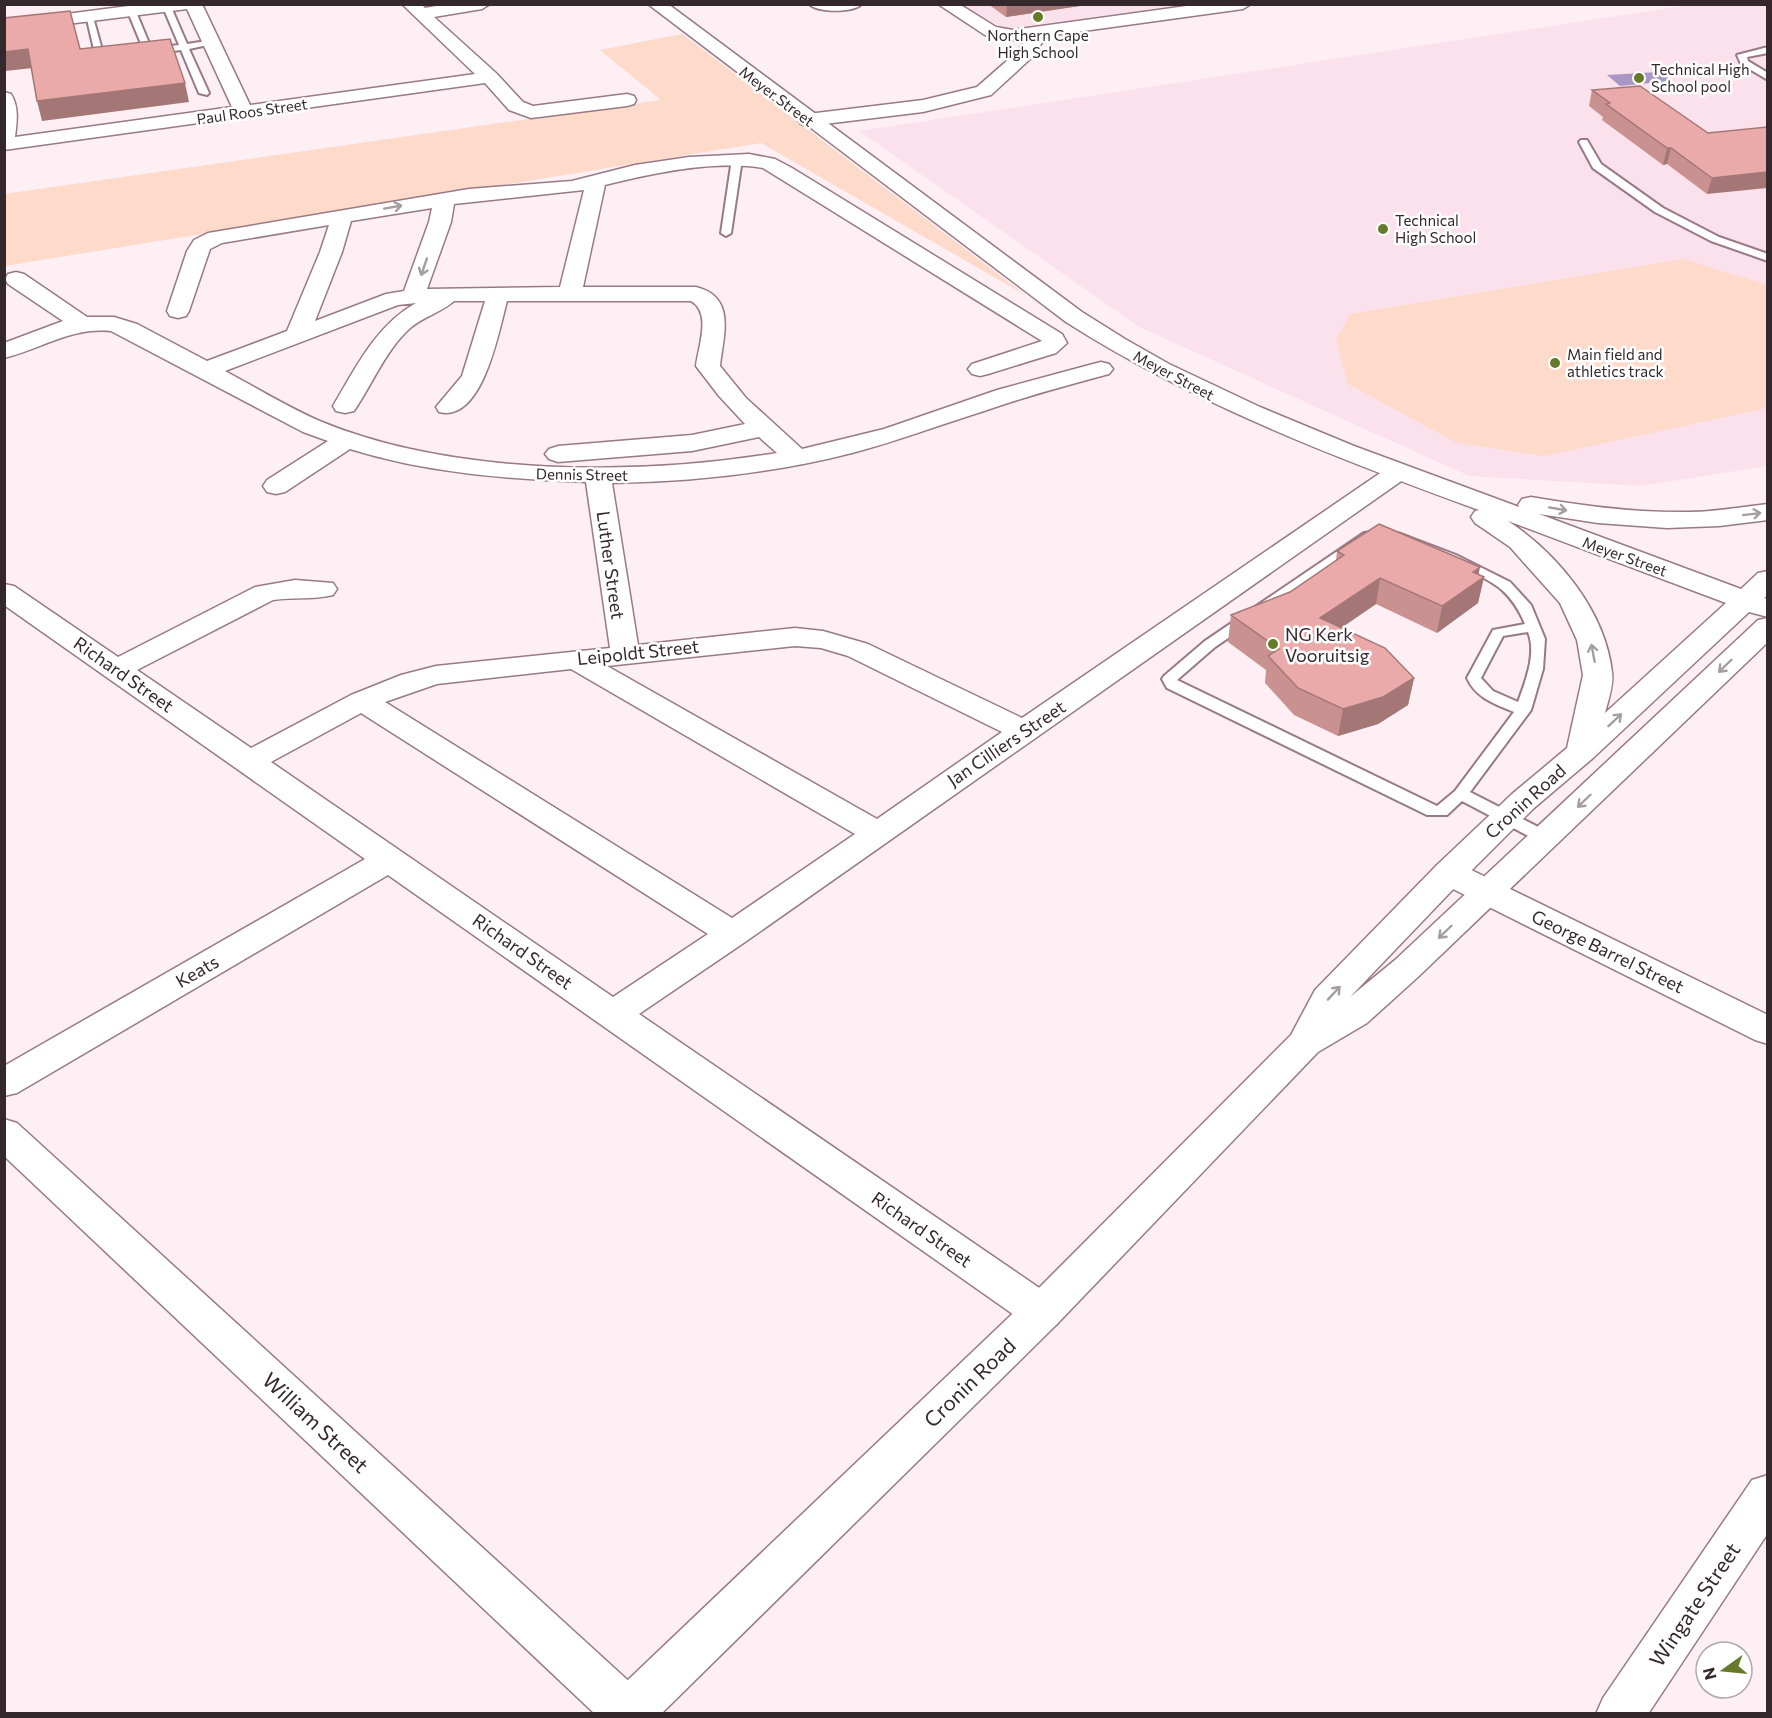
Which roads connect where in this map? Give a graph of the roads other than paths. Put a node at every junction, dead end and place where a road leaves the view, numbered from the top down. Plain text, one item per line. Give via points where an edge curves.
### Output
1 (191, 4) edge
2 (482, 4) edge
3 (656, 4) edge
4 (817, 4) edge
5 (854, 4) edge
6 (946, 4) edge
7 (1243, 4) edge
8 (167, 7) junction
9 (415, 9) edge
10 (132, 12) junction
11 (89, 17) junction
12 (4, 27) edge
13 (1041, 32) junction
14 (213, 43) junction
15 (184, 46) junction
16 (1767, 50) edge
17 (123, 54) edge
18 (485, 73) junction
19 (1767, 77) edge
20 (204, 93) dead end
21 (4, 98) edge
22 (627, 100) dead end
23 (244, 112) junction
24 (808, 120) junction
25 (1584, 142) dead end
26 (5, 144) edge
27 (737, 159) junction
28 (596, 182) junction
29 (444, 199) junction
30 (342, 216) junction
31 (726, 234) dead end
32 (1767, 258) edge
33 (16, 279) dead end
34 (455, 294) junction
35 (498, 294) junction
36 (570, 294) junction
37 (414, 296) junction
38 (178, 311) dead end
39 (81, 323) junction
40 (297, 336) junction
41 (4, 351) edge
42 (980, 369) dead end
43 (1101, 369) dead end
44 (206, 370) junction
45 (345, 406) dead end
46 (448, 407) dead end
47 (764, 428) junction
48 (348, 439) junction
49 (558, 454) dead end
50 (796, 457) junction
51 (1398, 472) junction
52 (598, 476) junction
53 (276, 486) dead end
54 (1438, 486) junction
55 (1767, 512) edge
56 (1767, 579) edge
57 (323, 589) dead end
58 (4, 592) edge
59 (1755, 605) edge
60 (1767, 626) edge
61 (1534, 627) junction
62 (625, 654) junction
63 (574, 659) junction
64 (117, 669) junction
65 (362, 701) junction
66 (1523, 710) junction
67 (1024, 731) junction
68 (1582, 751) junction
69 (251, 761) junction
70 (1461, 794) junction
71 (1506, 817) junction
72 (876, 832) junction
73 (1544, 837) junction
74 (390, 859) junction
75 (1449, 873) junction
76 (1487, 891) junction
77 (733, 934) junction
78 (613, 1014) junction
79 (1767, 1031) edge
80 (1305, 1043) junction
81 (4, 1083) edge
82 (4, 1133) edge
83 (1042, 1312) junction
84 (1767, 1494) edge
85 (627, 1713) edge
86 (1620, 1713) edge

1 - 8 street
1 - 14 street
2 - 9 street
3 - 24 street, Meyer Street
4 - 5 street
6 - 13 street via 997,33
7 - 13 street
8 - 10 street
8 - 15 lane
9 - 18 street
10 - 11 street
10 - 15 lane via 144,52
11 - 12 street
11 - 17 lane via 98,52
13 - 24 street via 1023,56 984,91 923,106
14 - 15 lane
14 - 23 street
15 - 20 lane
16 - 19 lane via 1742,55 1744,62
18 - 22 street via 516,106 531,112
18 - 23 street, Paul Roos Street
21 - 26 street via 8,113
23 - 26 street, Paul Roos Street
24 - 51 street, Meyer Street via 1105,337 1224,401
25 - 32 lane via 1598,166 1659,210 1715,239
27 - 28 street via 635,171
27 - 31 lane
27 - 42 street via 768,163 785,172 1054,339 1055,343 1048,348
28 - 29 street
28 - 36 street
30 -> 29 street
29 -> 37 street
30 - 38 street via 264,228 202,245
30 - 40 street
33 - 39 street
34 - 35 street
34 - 37 street
34 - 45 street via 406,320 372,362
35 - 36 street
35 - 46 street via 474,376
36 - 47 street via 696,294 706,298 714,310 708,366 720,384
37 - 40 street via 394,298
39 - 41 street, Dennis Street
39 - 44 street, Dennis Street via 120,325
40 - 44 street
43 - 50 street, Dennis Street via 892,434
44 - 48 street, Dennis Street via 312,427
47 - 49 street via 692,443
47 - 50 street
48 - 52 street, Dennis Street via 445,464
48 - 53 street
50 - 52 street, Dennis Street via 705,470
51 - 54 street, Meyer Street
51 - 67 street, Jan Cilliers Street
52 - 62 street, Luther Street
54 -> 55 street via 1576,513 1643,519 1711,519
54 - 59 street, Meyer Street
68 -> 54 street via 1598,675 1591,640 1573,600 1520,541
56 - 59 street, Cronin Road
57 - 64 street via 265,593
58 - 64 street, Richard Street
68 -> 59 street, Cronin Road
60 -> 73 street, Cronin Road
61 - 66 lane via 1539,652
61 - 66 lane via 1498,633 1474,678 1486,693
61 - 70 lane via 1516,595 1489,576 1396,537 1369,536 1210,644 1170,677 1172,685 1433,811 1444,810
62 - 63 street, Leipoldt Street
62 - 67 street, Leipoldt Street via 795,637 823,640 858,650
63 - 65 street, Leipoldt Street via 436,675 395,686
63 - 72 street
64 - 69 street, Richard Street
65 - 69 street, Leipoldt Street
65 - 77 street
66 - 70 lane
67 - 72 street, Jan Cilliers Street
68 - 71 street, Cronin Road
69 - 74 street, Richard Street
70 - 71 lane
71 - 73 lane
71 - 75 street, Cronin Road
72 - 77 street, Jan Cilliers Street
73 - 76 street, Cronin Road
74 - 78 street, Richard Street
74 - 81 street, Keats
75 - 76 street, George Barrel Street
80 -> 75 street, Cronin Road via 1328,999
76 - 79 street, George Barrel Street
76 -> 80 street, Cronin Road via 1354,1014
77 - 78 street, Jan Cilliers Street
78 - 83 street, Richard Street
80 - 83 street, Cronin Road
82 - 85 street, William Street
83 - 85 street, Cronin Road
84 - 86 street, Wingate Street

